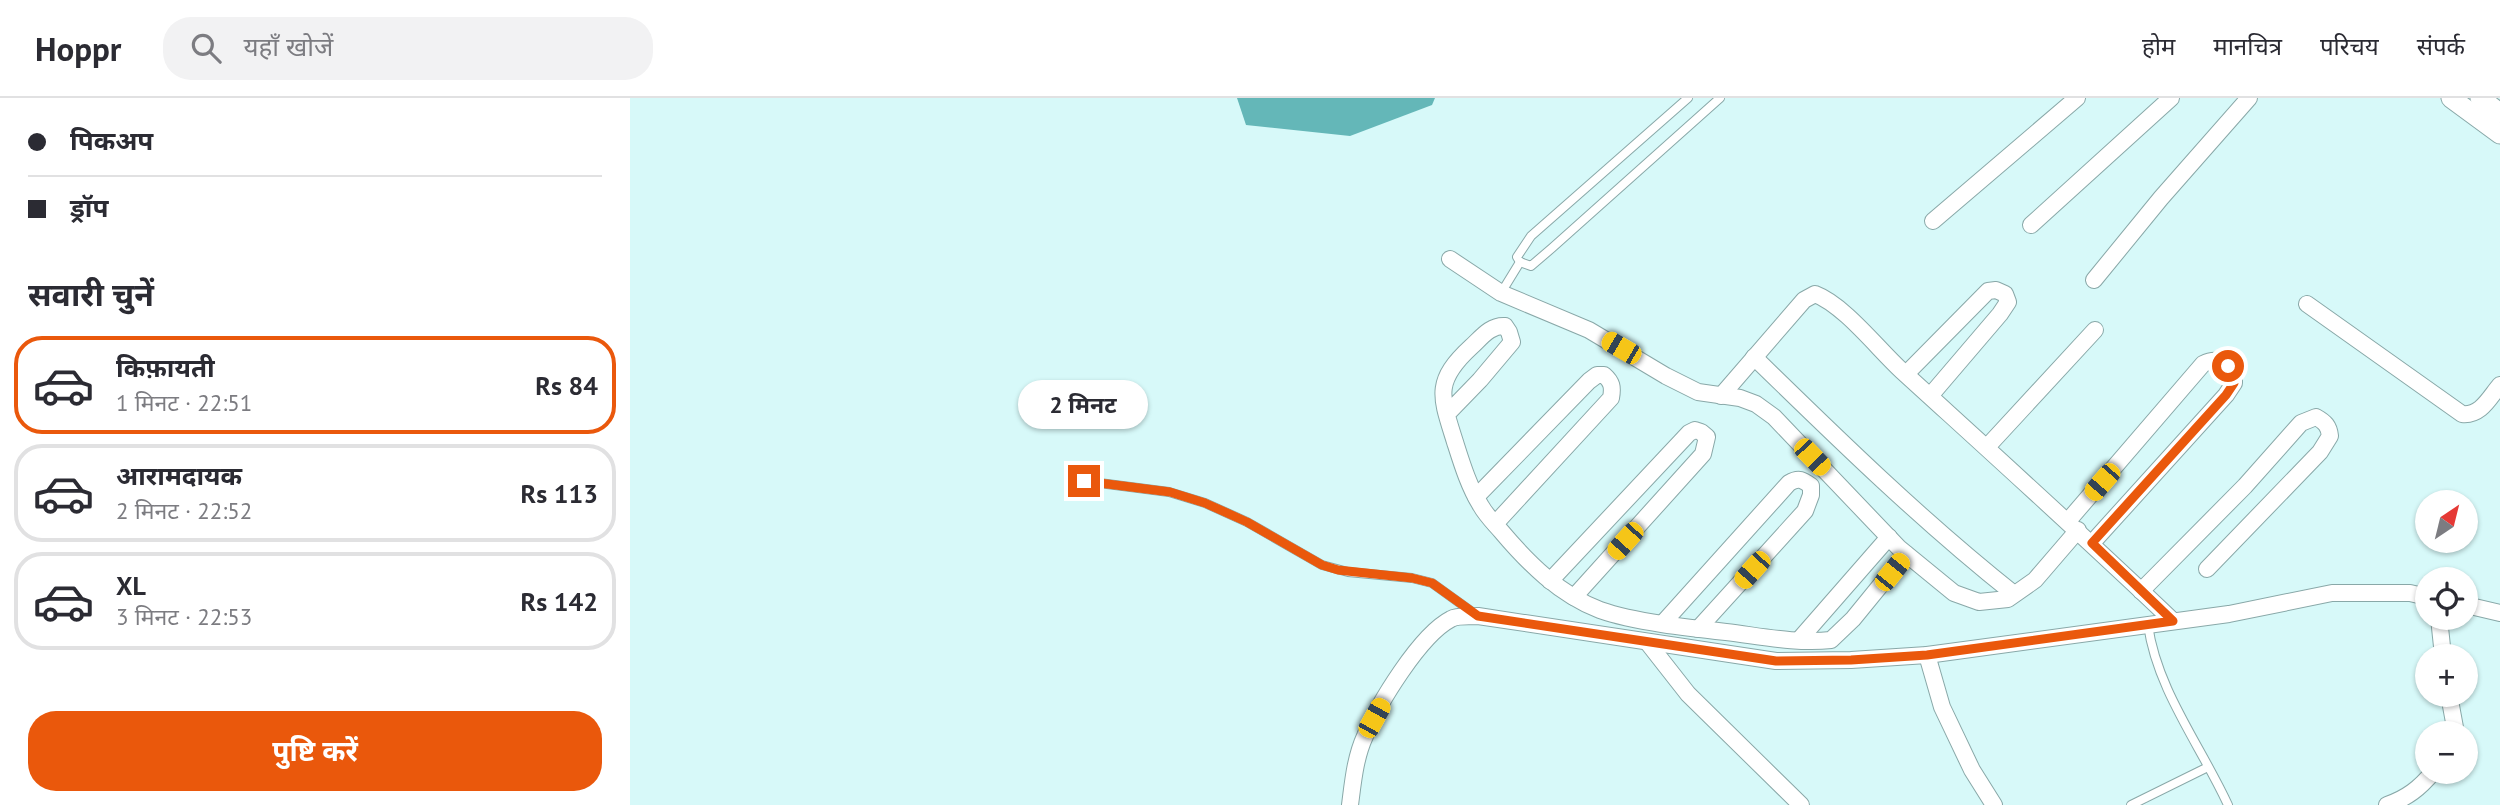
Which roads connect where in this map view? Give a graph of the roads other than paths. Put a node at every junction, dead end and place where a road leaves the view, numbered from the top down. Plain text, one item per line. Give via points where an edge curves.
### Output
1 (1688, 98) edge
2 (1720, 98) edge
3 (2077, 98) edge
4 (2171, 98) edge
5 (2249, 98) edge
6 (2451, 98) edge
7 (2480, 98) edge
8 (2500, 113) edge
9 (2500, 134) edge
10 (1933, 221) dead end
11 (2031, 225) dead end
12 (1450, 259) dead end
13 (1520, 262) junction
14 (2094, 280) dead end
15 (1501, 293) junction
16 (2307, 303) dead end
17 (2095, 330) dead end
18 (1754, 357) junction
19 (1906, 374) junction
20 (2500, 385) edge
21 (1721, 396) junction
22 (1930, 396) junction
23 (1447, 414) junction
24 (1987, 447) junction
25 (1084, 481) dead end
26 (1476, 497) junction
27 (1495, 524) junction
28 (2073, 525) junction
29 (1889, 537) junction
30 (2092, 543) junction
31 (1906, 554) junction
32 (2207, 569) dead end
33 (1550, 581) junction
34 (2141, 591) junction
35 (2014, 594) junction
36 (2415, 594) edge
37 (1574, 597) junction
38 (2478, 608) edge
39 (2500, 613) edge
40 (1478, 616) junction
41 (2173, 621) junction
42 (1663, 623) junction
43 (2148, 625) junction
44 (1698, 629) junction
45 (1799, 640) junction
46 (1648, 643) junction
47 (1927, 655) junction
48 (2208, 767) junction
49 (2423, 784) edge
50 (1350, 805) edge
51 (1801, 805) edge
52 (1994, 805) edge
53 (2131, 805) edge
54 (2228, 805) edge
55 (2388, 805) edge

1 - 13 lane via 1531,236 1519,251
2 - 13 lane via 1541,257 1531,265
3 - 10 street
4 - 11 street
5 - 14 street
6 - 9 street
7 - 8 street
12 - 15 street
13 - 15 lane
15 - 21 street via 1590,330 1698,392
16 - 20 street via 2462,414 2479,411
17 - 24 street
18 - 19 street via 1804,300 1815,294 1828,299
18 - 21 street
18 - 35 street via 1880,478
19 - 22 street
19 - 22 street via 1988,291 2005,294 2008,302 2000,314
21 - 29 street via 1756,404 1774,417
22 - 24 street
23 - 23 street via 1511,342 1505,326 1492,328 1451,367 1444,380
23 - 26 street
24 - 28 street
25 - 40 lane via 1170,492 1205,503 1322,565 1432,583
26 - 27 street
26 - 27 street via 1589,380 1597,375 1610,380 1611,398
27 - 33 street
28 - 30 street
28 - 30 street via 2203,364 2212,360 2228,366 2234,383 2226,395
28 - 35 street via 2035,580
29 - 31 street
29 - 45 street
30 - 34 street
31 - 35 street via 1954,593 1979,603
31 - 45 street via 1831,640
32 - 34 street via 2320,452 2330,436 2323,421 2316,417 2301,423
33 - 37 street
33 - 37 street via 1689,433 1701,432 1707,438 1703,454
34 - 41 street
36 - 41 street via 2332,593
37 - 42 street via 1600,610
38 - 39 street
40 - 46 street
40 - 50 street via 1453,618 1433,632 1394,682 1365,736
41 - 43 street
42 - 44 street
42 - 44 street via 1789,483 1803,480 1811,486 1805,511
43 - 47 street
43 - 48 lane via 2160,669
44 - 45 street
46 - 47 street via 1776,661
46 - 51 street via 1688,694
47 - 52 street via 1952,730
48 - 53 lane
48 - 54 lane
49 - 55 street

